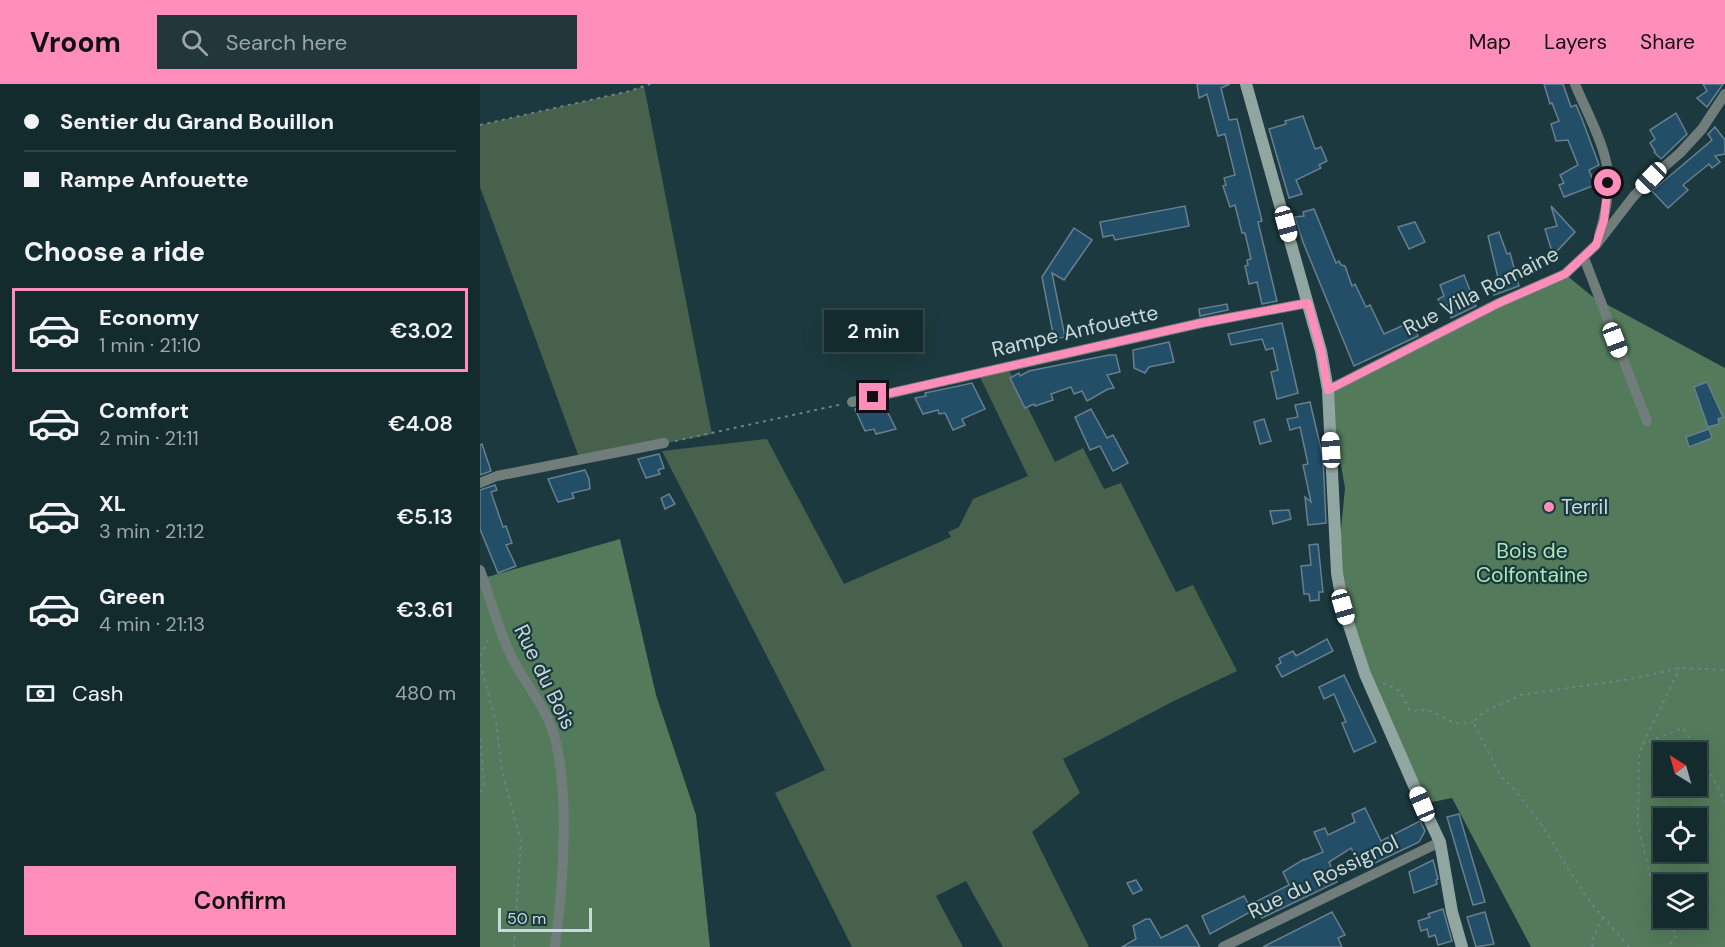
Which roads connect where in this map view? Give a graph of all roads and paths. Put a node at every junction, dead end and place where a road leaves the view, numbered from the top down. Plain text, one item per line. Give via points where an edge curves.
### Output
1 (650, 84) edge
2 (1246, 84) edge
3 (1575, 84) edge
4 (1725, 94) edge
5 (480, 125) edge
6 (1596, 245) junction
7 (1584, 258) junction
8 (1308, 303) junction
9 (1328, 390) junction
10 (852, 402) joint
11 (1647, 421) dead end
12 (664, 443) joint
13 (480, 483) edge
14 (480, 570) edge
15 (498, 625) junction
16 (480, 656) edge
17 (480, 664) edge
18 (1680, 668) junction
19 (1725, 670) edge
20 (1365, 674) junction
21 (1473, 722) junction
22 (480, 738) edge
23 (1642, 744) junction
24 (480, 793) edge
25 (1725, 802) edge
26 (1440, 842) junction
27 (1653, 886) edge
28 (1603, 917) junction
29 (1672, 928) edge
30 (514, 947) edge
31 (555, 947) edge
32 (1223, 947) edge
33 (1462, 947) edge
34 (1593, 947) edge
35 (1629, 947) edge
36 (1666, 947) edge

1 - 5 path
2 - 8 street
3 - 6 street via 1608,171 1608,196
4 - 6 street, Rue Villa Romaine via 1702,129 1633,197
6 - 7 street, Rue Villa Romaine
7 - 9 street, Rue Villa Romaine via 1565,274
7 - 11 street
8 - 9 street
8 - 10 street, Rampe Anfouette via 1180,327
9 - 20 street via 1337,573 1343,607
10 - 12 path
12 - 13 street via 497,476
14 - 15 street, Rue du Bois
15 - 16 path
15 - 31 street, Rue du Bois via 511,656 550,723 557,749 563,797 563,849
17 - 30 path via 521,841
18 - 19 path
18 - 21 path via 1521,695 1484,712
18 - 23 path
20 - 21 path via 1400,691 1410,711 1431,711 1455,724
20 - 26 street
21 - 28 path via 1501,777 1538,819
22 - 24 path via 484,784
23 - 25 path via 1683,728
23 - 27 path via 1638,826
26 - 32 street, Rue du Rossignol
26 - 33 street
28 - 34 path via 1591,942
28 - 35 path
29 - 36 path via 1677,935

